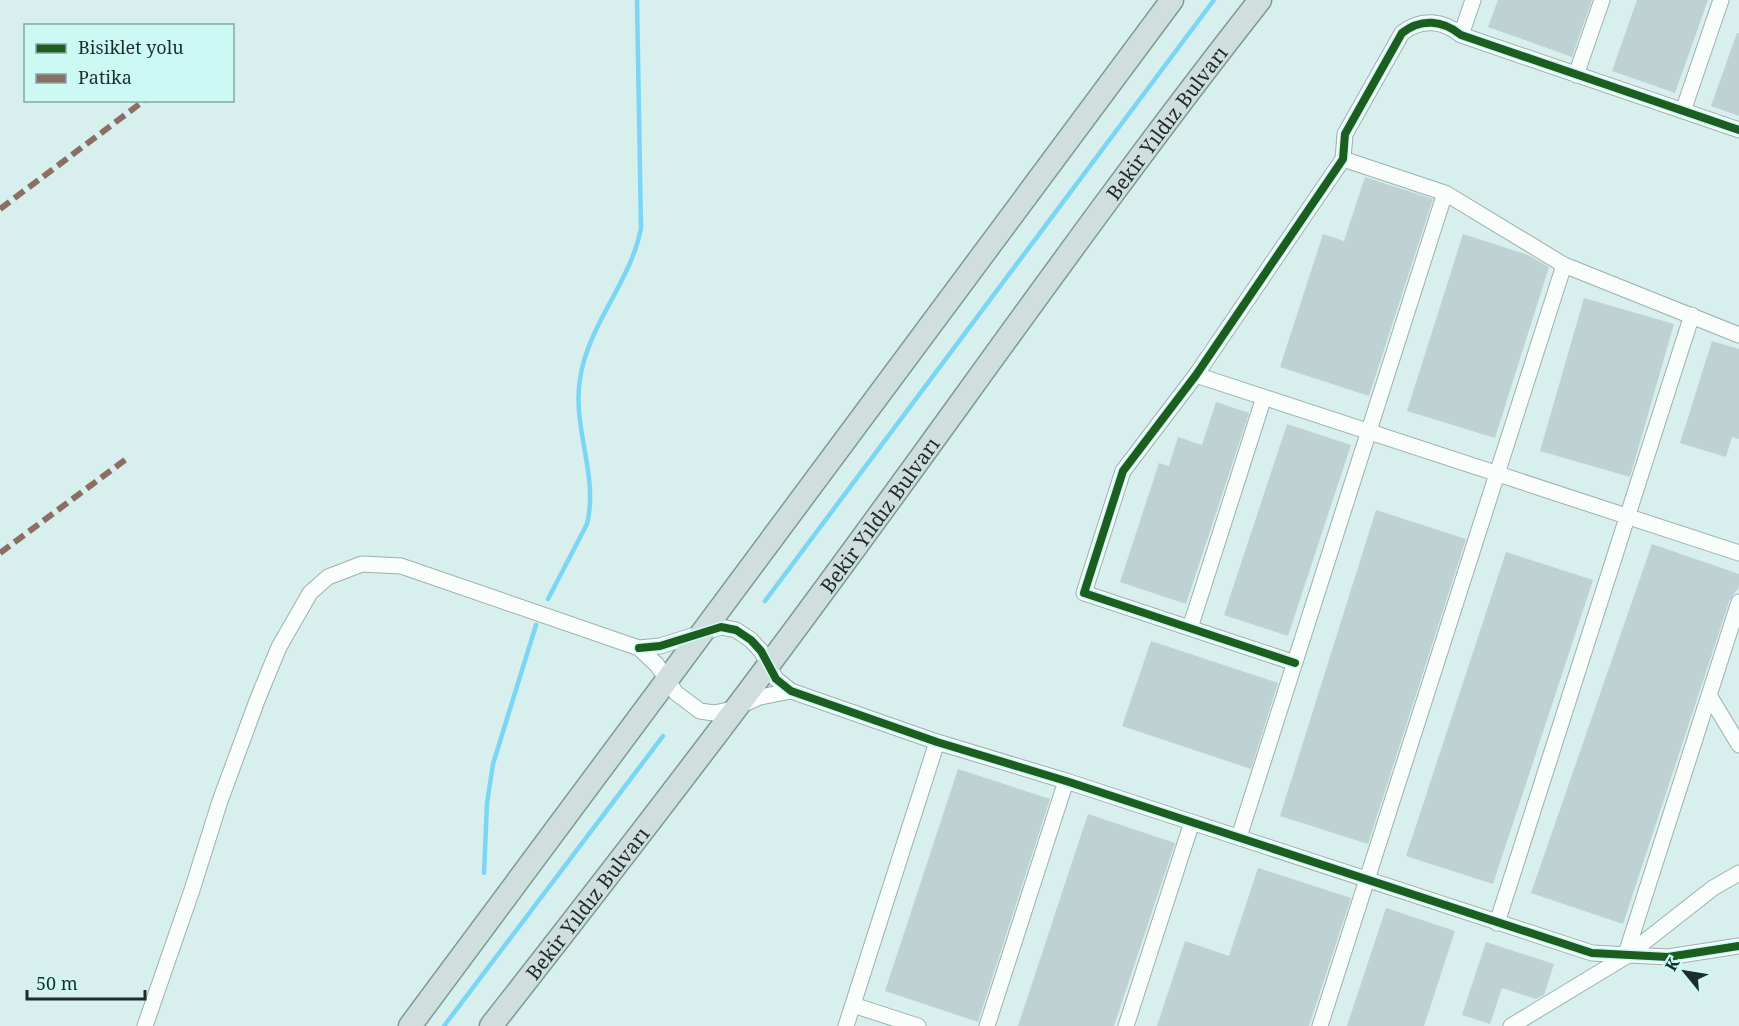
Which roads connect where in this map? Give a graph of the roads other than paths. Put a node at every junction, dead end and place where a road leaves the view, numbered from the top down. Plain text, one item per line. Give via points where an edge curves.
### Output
1 (1172, 0) edge
2 (1260, 0) edge
3 (1473, 0) edge
4 (1602, 0) edge
5 (1721, 0) edge
6 (1461, 35) junction
7 (1576, 75) junction
8 (1683, 111) junction
9 (1739, 130) edge
10 (1343, 159) junction
11 (1445, 193) junction
12 (1564, 265) junction
13 (1692, 315) junction
14 (1739, 335) edge
15 (1196, 375) junction
16 (1264, 397) junction
17 (1369, 432) junction
18 (1497, 474) junction
19 (1628, 517) junction
20 (1739, 553) edge
21 (1739, 602) edge
22 (1190, 628) junction
23 (703, 632) junction
24 (639, 648) junction
25 (1295, 663) junction
26 (768, 666) junction
27 (667, 681) junction
28 (791, 691) junction
29 (1709, 695) junction
30 (733, 709) junction
31 (937, 742) junction
32 (1739, 745) edge
33 (1066, 781) junction
34 (1192, 822) junction
35 (1239, 837) junction
36 (1739, 873) edge
37 (1367, 880) junction
38 (1497, 923) junction
39 (1739, 946) edge
40 (1625, 957) junction
41 (853, 1005) junction
42 (145, 1026) edge
43 (410, 1026) edge
44 (491, 1026) edge
45 (846, 1026) edge
46 (918, 1026) edge
47 (987, 1026) edge
48 (1126, 1026) edge
49 (1320, 1026) edge
50 (1511, 1026) edge

1 - 23 main road
2 - 26 main road, Bekir Yıldız Bulvarı via 1182,100
3 - 6 street
4 - 7 street
5 - 8 street
6 - 7 street
6 - 10 street via 1436,22 1416,24 1402,33 1345,134
7 - 8 street
8 - 9 street
10 - 11 street
10 - 15 street
11 - 12 street
11 - 17 street
12 - 13 street
12 - 18 street
13 - 14 street
13 - 19 street
15 - 16 street
15 - 22 street via 1123,471 1084,593
16 - 17 street
16 - 22 street
17 - 18 street
17 - 25 street
18 - 19 street
18 - 37 street
19 - 20 street
19 - 38 street
21 - 29 street
22 - 25 street
23 - 24 street via 660,646
23 - 26 street via 721,627 736,630 752,640
23 - 27 main road
24 - 27 street via 657,664
24 - 42 street via 414,569 362,564 328,577 310,593 279,647 258,698
25 - 35 street
26 - 28 street
26 - 30 main road, Bekir Yıldız Bulvarı
27 - 30 street via 700,711
27 - 43 main road
28 - 30 street
28 - 31 street
29 - 32 street
29 - 40 street
30 - 44 main road, Bekir Yıldız Bulvarı via 651,822
31 - 33 street
31 - 41 street
33 - 34 street
33 - 47 street
34 - 35 street
34 - 48 street
35 - 37 street
36 - 40 street via 1713,888
37 - 38 street
37 - 49 street
38 - 40 street via 1592,954
39 - 40 street via 1688,956
40 - 50 street
41 - 45 street
41 - 46 street

